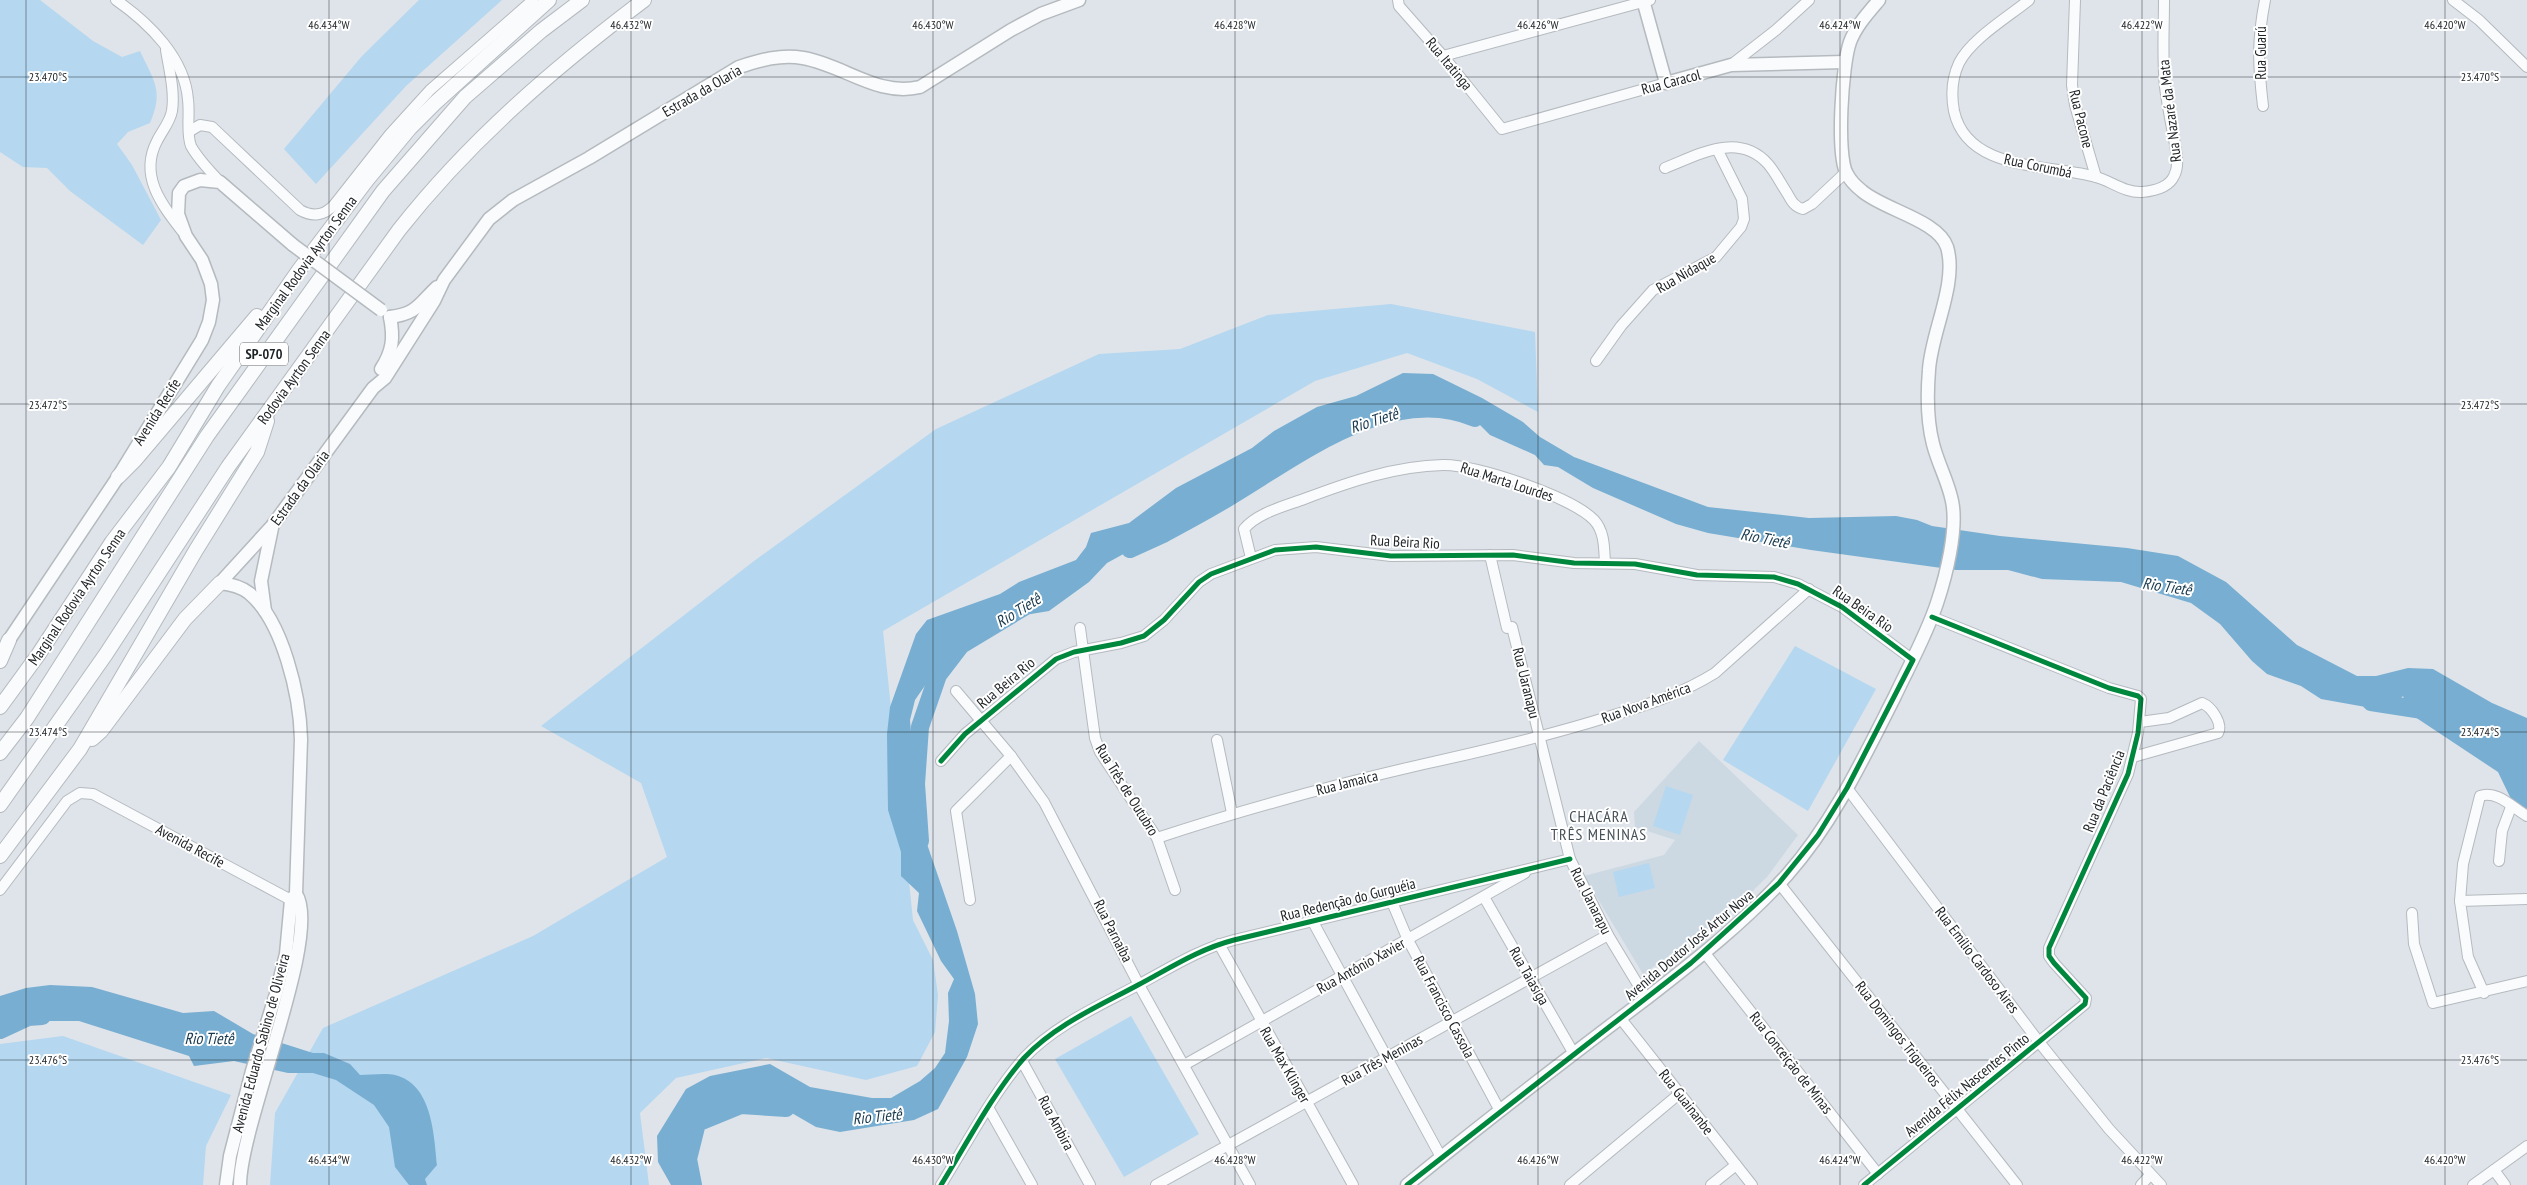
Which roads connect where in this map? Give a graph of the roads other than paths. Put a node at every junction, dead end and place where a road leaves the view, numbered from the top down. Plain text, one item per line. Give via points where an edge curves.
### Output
1 (116, 0) edge
2 (533, 0) edge
3 (549, 0) edge
4 (582, 0) edge
5 (644, 0) edge
6 (1079, 0) edge
7 (1398, 0) edge
8 (1809, 0) edge
9 (1879, 0) edge
10 (2029, 0) edge
11 (2075, 0) edge
12 (2164, 0) edge
13 (2265, 0) edge
14 (2454, 0) edge
15 (1646, 1) edge
16 (166, 49) junction
17 (1443, 56) junction
18 (1844, 62) junction
19 (1731, 65) junction
20 (2527, 67) edge
21 (1666, 83) junction
22 (2263, 106) dead end
23 (1502, 129) joint
24 (190, 131) junction
25 (1717, 149) junction
26 (1664, 168) dead end
27 (1845, 173) junction
28 (2096, 177) junction
29 (220, 182) junction
30 (2164, 186) joint
31 (186, 236) junction
32 (300, 270) junction
33 (444, 280) junction
34 (386, 313) junction
35 (1596, 361) dead end
36 (373, 388) junction
37 (271, 409) junction
38 (118, 477) junction
39 (272, 526) junction
40 (1490, 555) junction
41 (1251, 558) junction
42 (1604, 563) junction
43 (220, 583) junction
44 (1809, 589) junction
45 (265, 611) junction
46 (1932, 617) junction
47 (1080, 628) dead end
48 (9, 640) junction
49 (1084, 651) junction
50 (0, 653) edge
51 (1913, 660) junction
52 (0, 661) edge
53 (956, 691) dead end
54 (0, 707) edge
55 (982, 720) junction
56 (2140, 722) junction
57 (1540, 738) junction
58 (1217, 740) dead end
59 (80, 749) junction
60 (0, 753) edge
61 (1011, 756) junction
62 (2133, 758) junction
63 (942, 761) dead end
64 (1847, 788) junction
65 (0, 805) edge
66 (2511, 807) junction
67 (1232, 813) junction
68 (2527, 816) edge
69 (1157, 838) junction
70 (0, 856) edge
71 (1570, 858) junction
72 (2499, 861) dead end
73 (1537, 866) junction
74 (1779, 883) junction
75 (0, 890) edge
76 (1175, 890) dead end
77 (1484, 897) junction
78 (296, 898) junction
79 (2527, 899) edge
80 (970, 900) dead end
81 (2460, 901) junction
82 (1392, 902) junction
83 (2412, 913) dead end
84 (1313, 922) junction
85 (1608, 935) junction
86 (1408, 940) junction
87 (1219, 944) junction
88 (1704, 952) junction
89 (1342, 976) junction
90 (1531, 977) junction
91 (2527, 981) edge
92 (1140, 985) junction
93 (2484, 992) junction
94 (1646, 998) junction
95 (2085, 1004) joint
96 (1620, 1019) junction
97 (1260, 1021) junction
98 (1451, 1022) junction
99 (2039, 1042) junction
100 (1574, 1054) junction
101 (1386, 1057) junction
102 (1022, 1061) junction
103 (1184, 1065) junction
104 (258, 1073) junction
105 (1680, 1094) junction
106 (1306, 1102) junction
107 (989, 1108) junction
108 (1957, 1109) junction
109 (1500, 1111) junction
110 (1228, 1145) junction
111 (2527, 1146) edge
112 (1441, 1157) junction
113 (1736, 1165) junction
114 (2494, 1170) junction
115 (1878, 1174) junction
116 (2150, 1175) junction
117 (2015, 1184) edge
118 (226, 1185) edge
119 (240, 1185) edge
120 (941, 1185) edge
121 (1032, 1185) edge
122 (1090, 1185) edge
123 (1156, 1185) edge
124 (1250, 1185) edge
125 (1353, 1185) edge
126 (1407, 1185) edge
127 (1570, 1185) edge
128 (1711, 1185) edge
129 (1752, 1185) edge
130 (1864, 1185) edge
131 (2141, 1185) edge
132 (2161, 1185) edge
133 (2473, 1185) edge
134 (2505, 1185) edge

1 - 16 street via 144,23
2 - 24 street, Marginal Rodovia Ayrton Senna via 430,90 390,134 334,206 322,214 300,210 212,127 200,125
3 - 32 highway, Marginal Rodovia Ayrton Senna via 410,128
4 - 60 highway, SP-070 via 540,31 465,97 383,191 207,436 27,718
5 - 37 highway, Rodovia Ayrton Senna / SP-070 via 578,50 486,133 426,196
6 - 33 main road, Estrada da Olaria via 1041,14 920,87 908,90 884,88 803,58 771,58 739,68 513,200 489,218
7 - 17 street, Rua Itatinga via 1399,6
8 - 19 street
9 - 18 main road via 1851,38
10 - 28 street, Rua Corumbá via 1970,47 1959,63 1952,98 1955,116 1964,134 1978,148 2001,159
11 - 28 street, Rua Pacone via 2072,85
12 - 30 street, Rua Nazaré da Mata via 2165,88 2178,166 2172,180
13 - 22 street, Rua Guarú via 2258,34
14 - 20 street via 2480,20
15 - 17 street
15 - 21 main road
16 - 24 street via 174,58 184,81
16 - 31 street via 172,111 152,152 150,178 167,211
17 - 23 street, Rua Itatinga
18 - 19 main road, Rua Caracol
18 - 27 main road via 1842,127
19 - 21 main road, Rua Caracol
21 - 23 street, Rua Caracol
24 - 29 street via 191,145
25 - 26 street
25 - 27 street via 1738,146 1760,156 1799,208 1807,208
25 - 35 street, Rua Nidaque via 1742,199 1744,219 1741,227 1716,257 1653,290
27 - 46 main road, Avenida Doutor José Artur Nova via 1878,203 1934,230 1945,240 1950,256 1950,276 1928,370 1933,443 1953,503 1954,523
28 - 30 street, Rua Corumbá via 2132,191 2150,191
29 - 31 main road, Avenida Recife via 200,180 184,186 179,193 178,214
29 - 34 main road, bridge via 293,245
31 - 38 main road, Avenida Recife via 202,260 211,284 209,322 202,340
32 - 38 highway via 289,278
32 - 54 highway, Marginal Rodovia Ayrton Senna via 218,386 168,467 112,542
33 - 34 main road, Estrada da Olaria via 417,309 408,314
33 - 36 main road, Estrada da Olaria via 434,302 385,378
34 - 36 main road, Estrada da Olaria via 393,332 391,352
36 - 39 main road, Estrada da Olaria
37 - 59 highway via 257,452
37 - 65 highway, Rodovia Ayrton Senna / SP-070 via 228,467 106,654
38 - 48 main road, Avenida Recife
39 - 43 main road, Estrada da Olaria
39 - 45 main road via 261,581
40 - 41 street, Rua Beira Rio via 1391,556 1294,547
40 - 42 street, Rua Beira Rio
40 - 57 street, Rua Uaranapu
41 - 42 street, Rua Marta Lourdes via 1243,532 1257,519 1277,509 1363,478 1417,467 1452,465 1537,490 1583,512 1600,528
41 - 49 street, Rua Beira Rio via 1199,582 1164,620 1144,636
42 - 44 street, Rua Beira Rio via 1635,564 1704,576 1774,577
43 - 45 main road via 232,584 248,592
43 - 59 highway via 185,619 101,731
44 - 51 street, Rua Beira Rio via 1842,606
44 - 57 street, Rua Nova América via 1737,656 1700,683 1651,703
45 - 78 main road, Avenida Eduardo Sabino de Oliveira via 292,674 300,714
46 - 51 main road, Avenida Doutor José Artur Nova
46 - 56 street, Rua da Paciência via 2109,688 2138,696
47 - 49 street, Rua Três de Outubro
48 - 50 street, Avenida Recife
48 - 52 highway
49 - 55 street, Rua Beira Rio via 1056,659
49 - 69 street, Rua Três de Outubro via 1093,727 1100,752
51 - 64 main road, Avenida Doutor José Artur Nova
53 - 55 street, Rua Parnaíba
55 - 61 street, Rua Parnaíba
55 - 63 street, Rua Beira Rio
56 - 62 street, Rua da Paciência
56 - 62 street via 2168,718 2202,703 2220,723 2220,729 2218,733
57 - 67 street, Rua Jamaica via 1398,770
57 - 71 street, Rua Uanarapu
58 - 67 street
59 - 70 highway
61 - 80 street via 956,811
61 - 92 street, Rua Parnaíba via 1044,802
62 - 95 street, Rua da Paciência via 2048,948 2054,963 2086,998
64 - 74 main road, Avenida Doutor José Artur Nova via 1818,835
64 - 99 street, Rua Emílio Cardoso Aires
66 - 68 street
66 - 72 street via 2502,830
66 - 81 street via 2497,796 2480,796 2463,864
67 - 69 street, Rua Jamaica
69 - 76 street, Rua Três de Outubro
71 - 73 street, Rua Redenção do Gurguéia
71 - 85 street, Rua Uanarapu
73 - 77 street, Rua Antônio Xavier
73 - 82 street, Rua Redenção do Gurguéia
74 - 88 main road, Avenida Doutor José Artur Nova
74 - 108 street, Rua Domingos Trigueiros
75 - 78 street, Avenida Recife via 67,801 80,793 93,794
77 - 86 street, Rua Antônio Xavier
77 - 90 street, Rua Taiasiga
78 - 104 main road, Avenida Eduardo Sabino de Oliveira via 298,952 291,990 273,1023
79 - 81 street
81 - 93 street via 2468,957
82 - 84 street, Rua Redenção do Gurguéia
82 - 86 street, Rua Francisco Cassola
83 - 93 street via 2414,944 2433,1003
84 - 87 street, Rua Redenção do Gurguéia
84 - 89 street
85 - 90 street, Rua Três Meninas
85 - 94 street, Rua Uanarapu
86 - 89 street, Rua Antônio Xavier
86 - 98 street, Rua Francisco Cassola
87 - 92 street, Rua Redenção do Gurguéia
87 - 97 street, Rua Max Klinger
88 - 94 main road, Avenida Doutor José Artur Nova
88 - 115 street, Rua Conceição de Minas
89 - 97 street, Rua Antônio Xavier
89 - 101 street
90 - 98 street, Rua Três Meninas
90 - 100 street, Rua Taiasiga
91 - 93 street
92 - 102 street, Rua Redenção do Gurguéia via 1062,1027
92 - 103 street, Rua Parnaíba
94 - 96 main road, Avenida Doutor José Artur Nova
95 - 99 street, Avenida Félix Nascentes Pinto
96 - 100 main road, Avenida Doutor José Artur Nova
96 - 105 street, Rua Guainanbe
97 - 103 street, Rua Antônio Xavier
97 - 106 street, Rua Max Klinger
98 - 101 street, Rua Três Meninas
98 - 109 street, Rua Francisco Cassola
99 - 108 street, Avenida Félix Nascentes Pinto
99 - 116 street, Rua Emílio Cardoso Aires
100 - 109 main road, Avenida Doutor José Artur Nova
101 - 106 street, Rua Três Meninas
101 - 112 street
102 - 107 street, Rua Redenção do Gurguéia
102 - 122 street, Rua Ambira
103 - 110 street, Rua Parnaíba
104 - 118 main road, Avenida Eduardo Sabino de Oliveira via 230,1156
104 - 119 main road, Avenida Eduardo Sabino de Oliveira
105 - 113 street, Rua Guainanbe
105 - 127 street
106 - 110 street, Rua Três Meninas
106 - 125 street, Rua Max Klinger
107 - 120 street, Rua Redenção do Gurguéia
107 - 121 street
108 - 115 street, Avenida Félix Nascentes Pinto
108 - 117 street, Rua Domingos Trigueiros
109 - 112 main road, Avenida Doutor José Artur Nova
110 - 123 street, Rua Três Meninas
110 - 124 street, Rua Parnaíba
111 - 114 street
112 - 126 main road, Avenida Doutor José Artur Nova
113 - 128 street
113 - 129 street, Rua Guainanbe
114 - 133 street
114 - 134 street
115 - 130 street, Avenida Félix Nascentes Pinto
116 - 131 street
116 - 132 street, Rua Emílio Cardoso Aires

